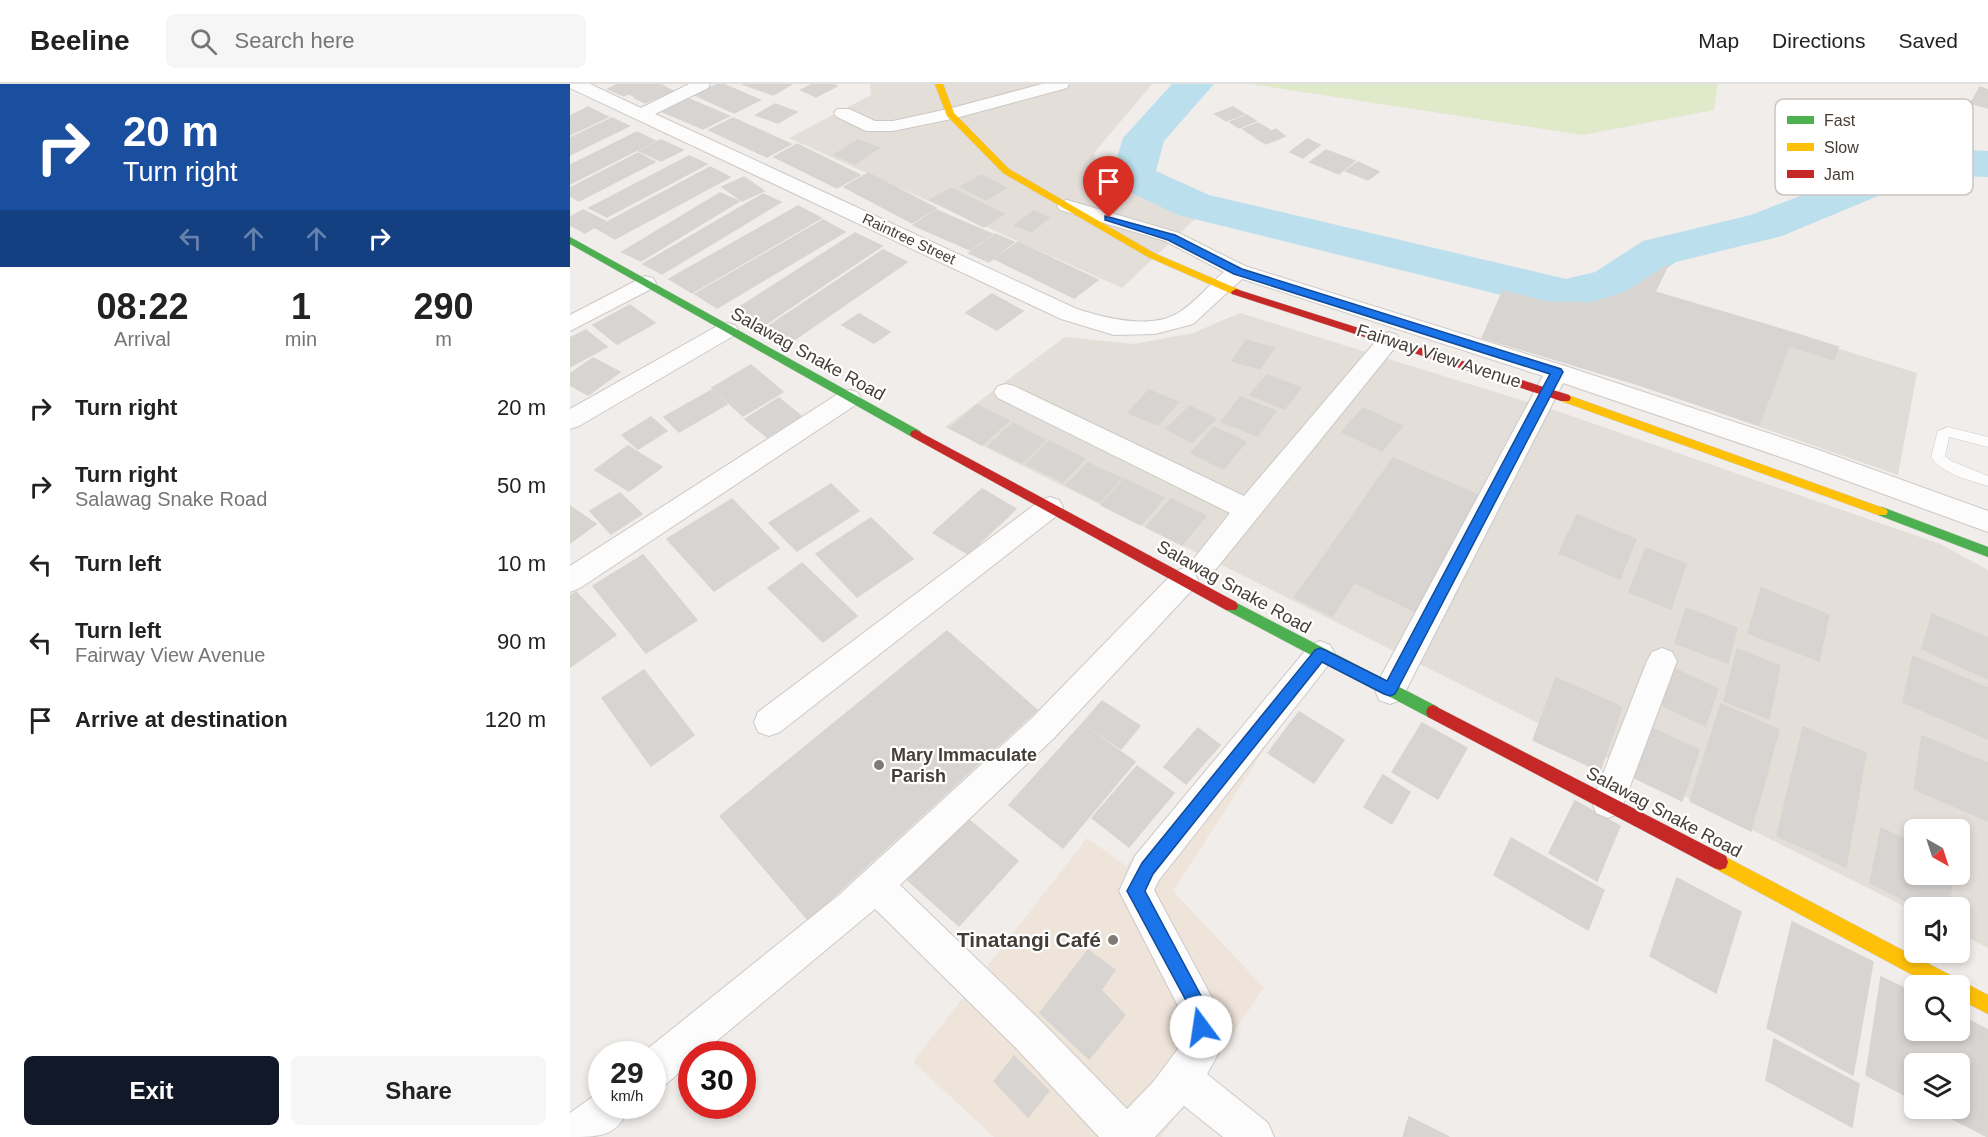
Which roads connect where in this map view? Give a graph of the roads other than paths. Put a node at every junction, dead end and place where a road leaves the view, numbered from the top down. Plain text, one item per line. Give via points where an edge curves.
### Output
1 (576, 84) edge
2 (702, 84) edge
3 (939, 84) edge
4 (1061, 84) edge
5 (843, 113) dead end
6 (642, 114) junction
7 (950, 114) junction
8 (1067, 206) joint
9 (570, 240) edge
10 (1230, 279) junction
11 (645, 283) junction
12 (570, 324) edge
13 (727, 330) junction
14 (1389, 340) junction
15 (1552, 382) junction
16 (1006, 392) dead end
17 (849, 398) junction
18 (570, 420) edge
19 (1988, 442) edge
20 (1808, 456) junction
21 (1799, 480) junction
22 (1988, 481) edge
23 (1050, 507) junction
24 (1249, 510) junction
25 (1988, 522) edge
26 (1988, 552) edge
27 (1195, 570) junction
28 (570, 580) edge
29 (1320, 654) junction
30 (1662, 661) dead end
31 (1390, 690) junction
32 (769, 722) dead end
33 (1608, 802) junction
34 (875, 885) junction
35 (1931, 975) edge
36 (1970, 995) edge
37 (1988, 1005) edge
38 (666, 1058) edge
39 (1182, 1079) junction
40 (594, 1119) edge
41 (572, 1137) edge
42 (1254, 1137) edge

1 - 6 street, Raintree Street
2 - 6 street
3 - 7 main road, Fairway View Avenue
4 - 7 street
5 - 7 street via 872,127
6 - 10 street, Raintree Street via 1069,314 1114,328 1155,327 1185,319
7 - 8 main road, Fairway View Avenue via 1006,171
8 - 10 street, Fairway View Avenue via 1172,237
9 - 11 main road, Salawag Snake Road
10 - 14 main road, Fairway View Avenue
10 - 15 street, Fairway View Avenue
11 - 12 street
11 - 13 main road, Salawag Snake Road
13 - 17 main road, Salawag Snake Road
13 - 18 street
14 - 15 main road, Fairway View Avenue
14 - 24 street
15 - 20 street, Fairway View Avenue
15 - 21 main road, Fairway View Avenue
15 - 31 street
16 - 24 street
17 - 23 main road, Salawag Snake Road
17 - 28 street
19 - 22 lane via 1948,432 1943,434 1938,457 1946,465
20 - 21 street
20 - 25 street, Fairway View Avenue
21 - 26 main road, Fairway View Avenue
23 - 27 main road, Salawag Snake Road
23 - 32 street
24 - 27 street
27 - 29 main road, Salawag Snake Road
27 - 34 street via 1044,728
29 - 31 main road, Salawag Snake Road
29 - 39 street via 1147,868 1136,891 1198,1007 1203,1047
30 - 33 street
31 - 33 main road, Salawag Snake Road
33 - 35 main road, Salawag Snake Road
34 - 38 street
34 - 39 street via 1029,1035 1125,1136 1143,1124
36 - 37 main road
39 - 42 street
40 - 41 street

